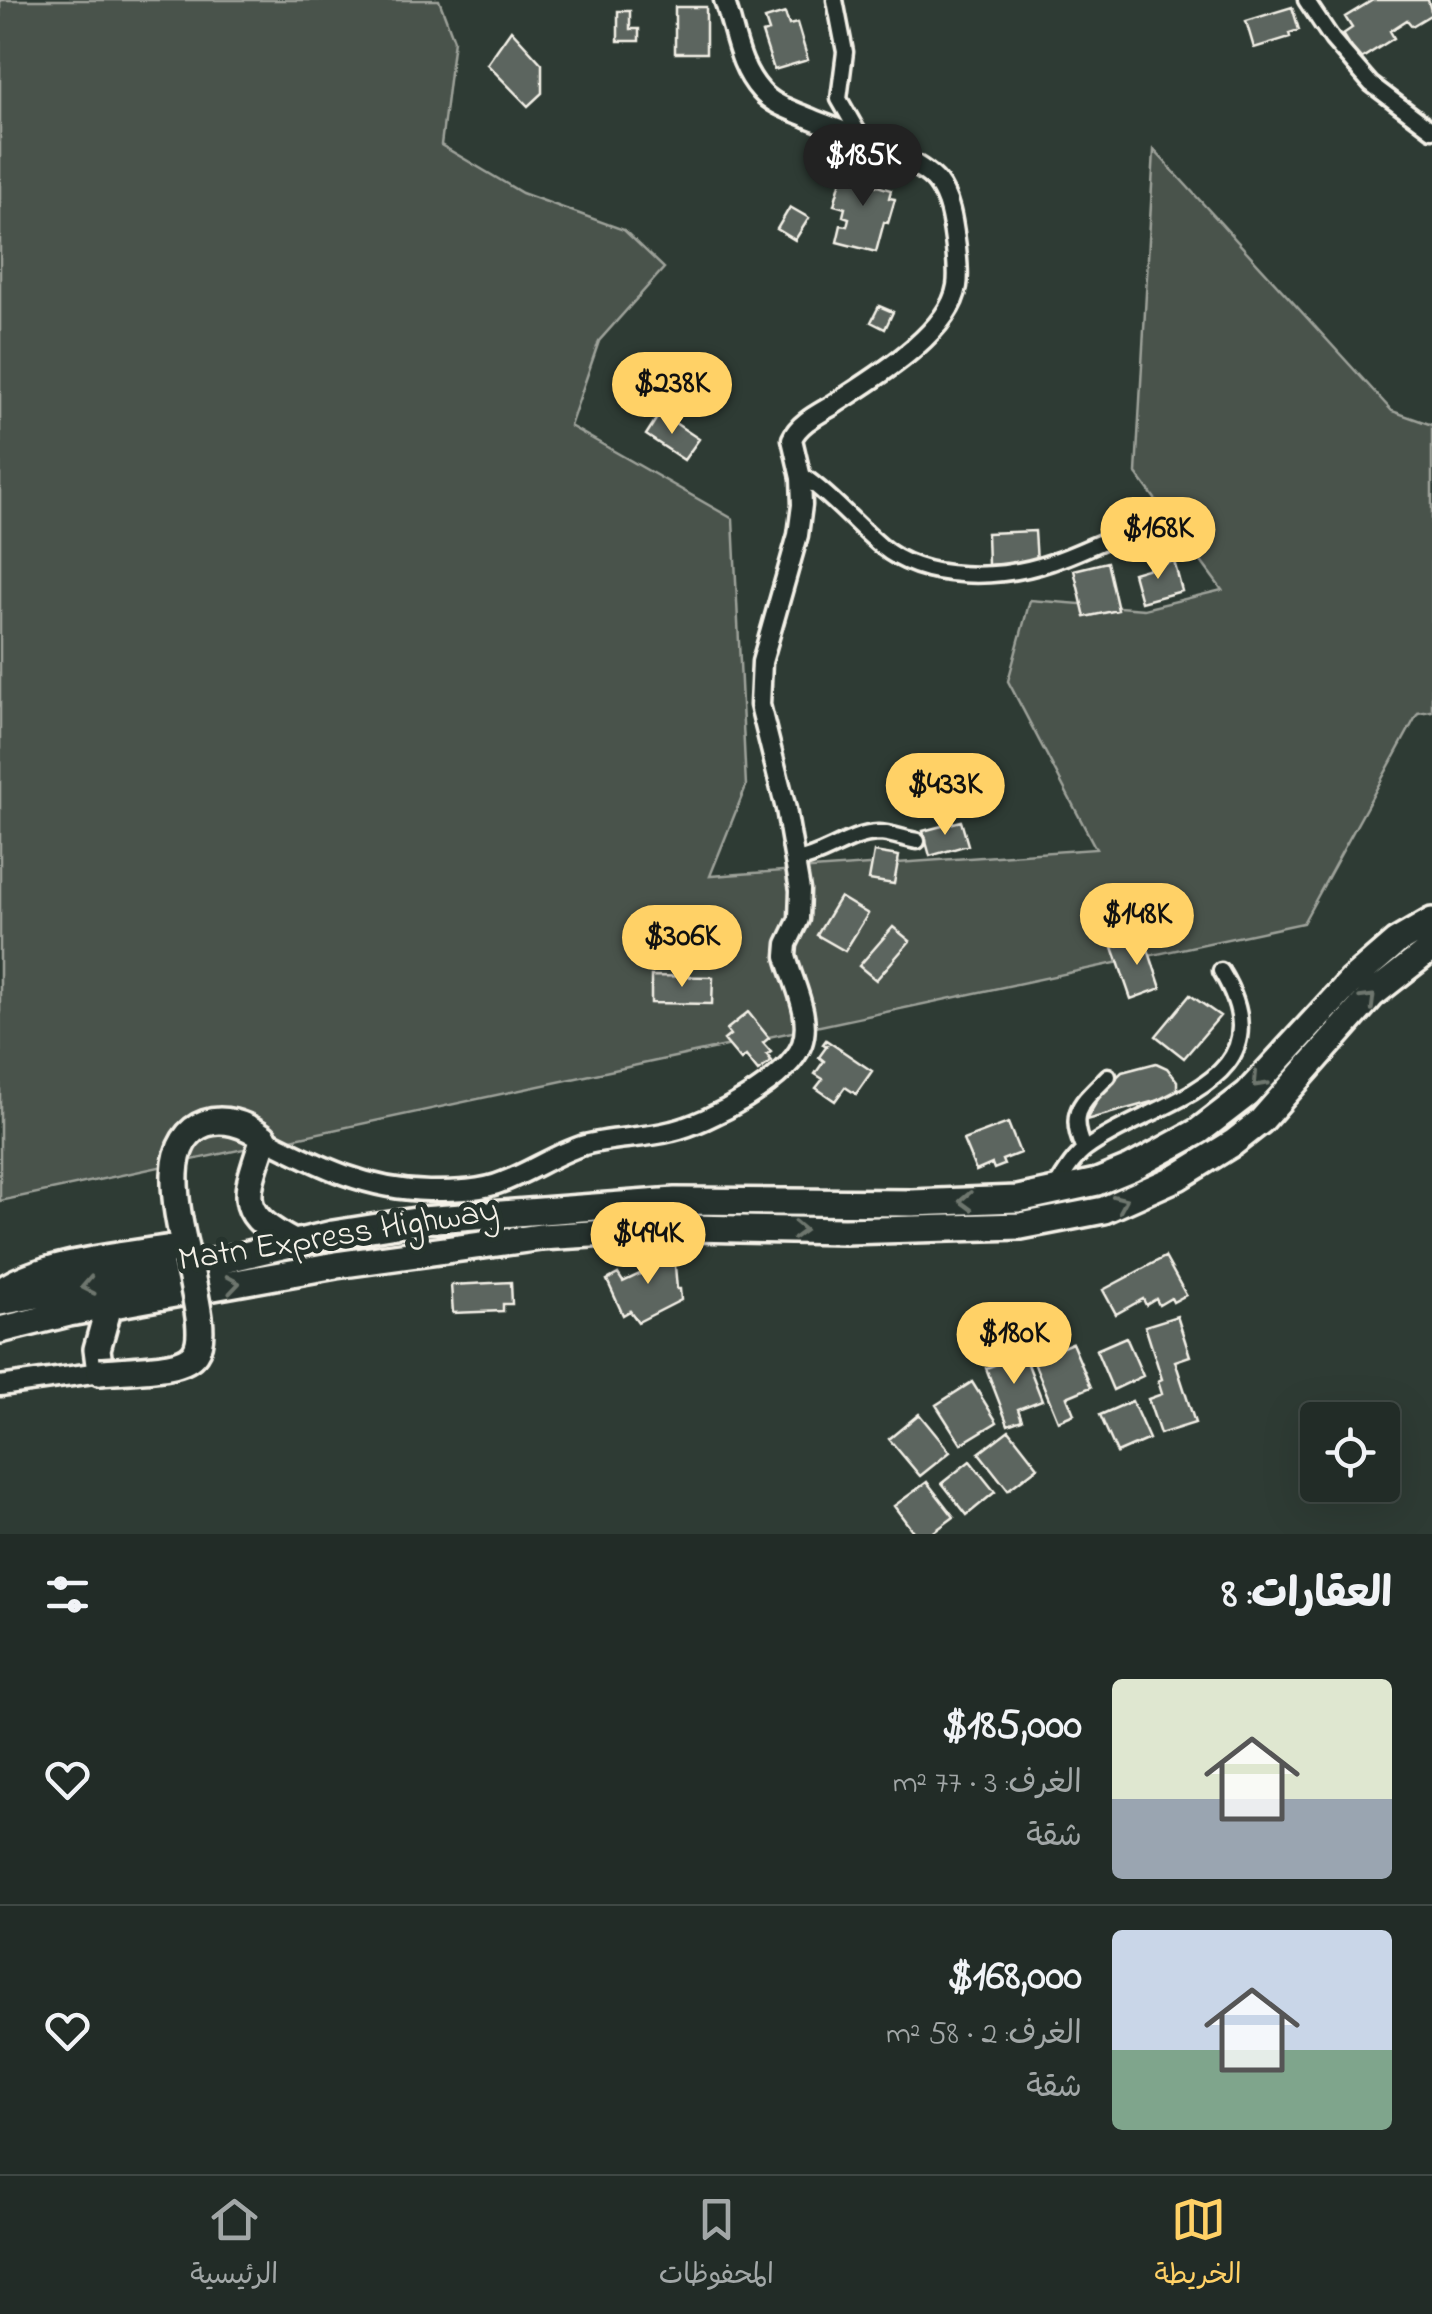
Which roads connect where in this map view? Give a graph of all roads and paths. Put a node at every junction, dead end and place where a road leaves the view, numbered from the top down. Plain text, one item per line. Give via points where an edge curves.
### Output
1 (724, 0) edge
2 (836, 0) edge
3 (1306, 0) edge
4 (1432, 130) edge
5 (864, 142) junction
6 (800, 474) junction
7 (1116, 536) dead end
8 (917, 841) dead end
9 (796, 861) junction
10 (1432, 921) edge
11 (1432, 948) edge
12 (1221, 971) dead end
13 (1108, 1076) dead end
14 (264, 1138) junction
15 (1084, 1150) junction
16 (1053, 1193) junction
17 (294, 1244) junction
18 (186, 1253) junction
19 (0, 1292) edge
20 (0, 1302) edge
21 (108, 1306) junction
22 (69, 1313) junction
23 (0, 1330) edge
24 (98, 1360) junction
25 (0, 1386) edge

1 - 5 street via 738,53 762,92
2 - 5 street via 845,52 839,99
3 - 4 street via 1372,84
5 - 6 street via 940,186 951,215 957,288 932,332 795,432
6 - 7 street via 881,546 919,569 1005,572 1051,563
6 - 9 street via 798,535 762,662 760,705
8 - 9 street via 869,834
9 - 14 street via 800,908 786,956 804,1040 791,1064 704,1120 581,1146 506,1181 468,1190 362,1183
10 -> 16 highway, Matn Express Highway via 1351,981 1247,1094 1199,1131 1131,1168
21 -> 11 highway, Matn Express Highway via 541,1237 691,1228 1022,1226 1104,1210 1178,1177 1234,1142 1372,995
12 - 15 street via 1242,1022 1228,1066 1194,1092
13 - 15 street via 1077,1110
14 - 17 highway via 250,1181 252,1212 262,1226
14 - 18 highway via 221,1119 185,1141 175,1170
15 - 16 street
16 -> 17 highway, Matn Express Highway via 962,1202 675,1201 384,1225
17 -> 20 highway, Matn Express Highway
18 - 19 highway via 50,1270
18 - 24 highway, bridge via 200,1316 198,1350 180,1365
21 - 22 highway, Matn Express Highway
21 - 24 highway
22 - 23 highway, Matn Express Highway
22 - 24 highway
24 - 25 street

